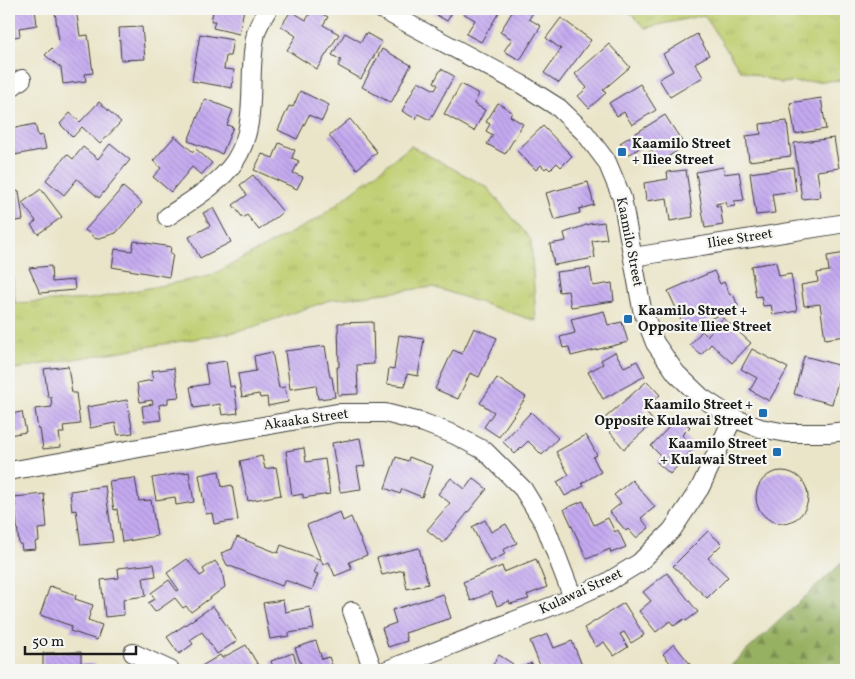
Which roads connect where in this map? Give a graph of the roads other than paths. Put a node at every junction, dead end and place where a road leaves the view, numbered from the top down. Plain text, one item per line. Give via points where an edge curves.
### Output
1 (268, 9) edge
2 (381, 9) edge
3 (167, 217) dead end
4 (846, 223) edge
5 (633, 257) junction
6 (733, 418) junction
7 (846, 431) edge
8 (9, 471) edge
9 (573, 598) junction
10 (352, 611) dead end
11 (133, 653) dead end
12 (170, 670) edge
13 (373, 670) edge
14 (387, 670) edge

1 - 3 street via 256,31 251,117 245,141 217,181
2 - 5 street, Kaamilo Street via 521,84 559,108 585,133 606,162 622,198
4 - 5 street, Iliee Street
5 - 6 street, Kaamilo Street via 642,309 655,343 676,373 701,397
6 - 7 street, Kaamilo Street via 787,433
6 - 9 street, Kulawai Street via 700,488 672,530 639,563
8 - 9 street, Akaaka Street via 337,413 385,413 424,423 485,451 523,489 545,524
9 - 14 street, Kulawai Street
10 - 13 street
11 - 12 street

